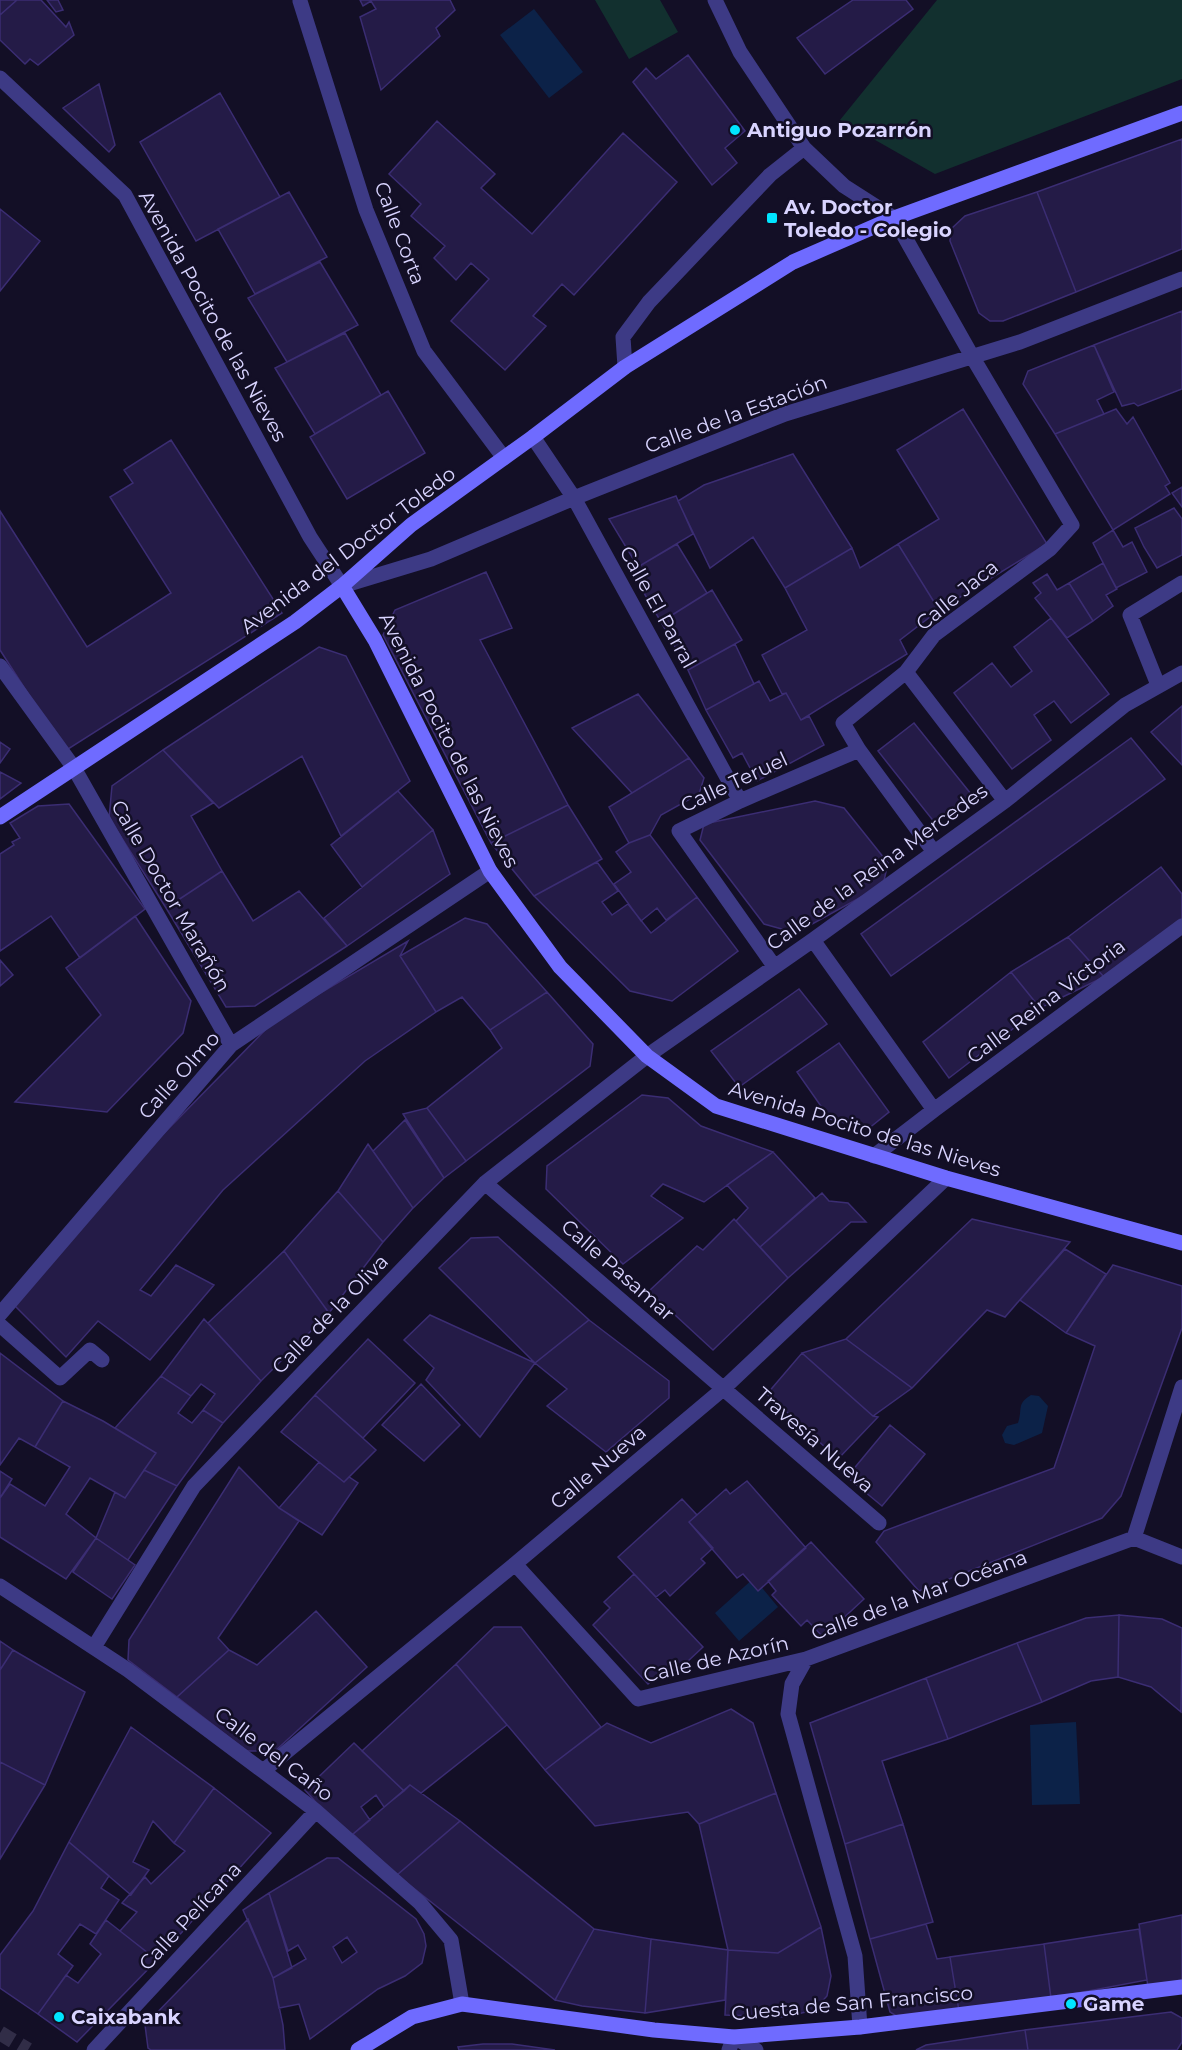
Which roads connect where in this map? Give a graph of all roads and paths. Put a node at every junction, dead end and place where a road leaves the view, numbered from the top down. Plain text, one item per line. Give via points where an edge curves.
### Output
1 (714, 0) edge
2 (300, 1) edge
3 (0, 78) edge
4 (1182, 113) edge
5 (804, 148) junction
6 (894, 218) junction
7 (1182, 279) edge
8 (972, 358) junction
9 (625, 367) junction
10 (533, 437) junction
11 (504, 458) junction
12 (574, 498) junction
13 (1182, 583) edge
14 (342, 586) junction
15 (0, 666) edge
16 (906, 672) junction
17 (1182, 673) edge
18 (1158, 685) junction
19 (859, 750) junction
20 (74, 768) junction
21 (740, 801) junction
22 (1005, 801) junction
23 (0, 817) edge
24 (934, 852) junction
25 (490, 871) junction
26 (1182, 926) edge
27 (813, 940) junction
28 (774, 966) junction
29 (231, 1045) junction
30 (647, 1056) junction
31 (934, 1110) junction
32 (874, 1156) junction
33 (946, 1178) junction
34 (485, 1183) junction
35 (1182, 1243) edge
36 (0, 1314) edge
37 (0, 1325) edge
38 (102, 1360) dead end
39 (1182, 1387) edge
40 (723, 1389) junction
41 (879, 1523) dead end
42 (1134, 1538) junction
43 (1182, 1557) edge
44 (515, 1564) junction
45 (0, 1586) edge
46 (94, 1647) junction
47 (806, 1659) junction
48 (262, 1771) junction
49 (316, 1811) junction
50 (1182, 1988) edge
51 (462, 2004) junction
52 (860, 2027) junction
53 (731, 2043) edge
54 (94, 2050) edge
55 (358, 2050) edge
56 (756, 2050) edge

1 - 5 street via 740,52
2 - 11 street, Calle Corta via 366,210 424,351
3 - 14 street, Avenida Pocito de las Nieves via 125,195 310,537
4 - 6 street, Avenida del Doctor Toledo
5 - 6 street via 844,186
5 - 9 street via 770,175 649,302 623,337
6 - 8 street
6 - 9 street, Avenida del Doctor Toledo via 793,262
7 - 8 street, Calle de la Estación
8 - 12 street, Calle de la Estación via 785,414
8 - 16 street, Calle Jaca via 1072,525 1050,549 934,635
9 - 10 street, Avenida del Doctor Toledo
10 - 11 street, Avenida del Doctor Toledo
10 - 12 street, Calle El Parral
11 - 14 street, Avenida del Doctor Toledo via 411,525
12 - 14 street, Calle de la Estación via 431,559
12 - 21 street, Calle El Parral
13 - 18 street via 1130,615
14 - 20 street, Avenida del Doctor Toledo via 295,622
14 - 25 street, Avenida Pocito de las Nieves via 375,640
15 - 20 street, Calle Doctor Marañón
16 - 19 street, Calle Jaca via 843,723
16 - 22 street
17 - 18 street, Calle de la Reina Mercedes
18 - 22 street, Calle de la Reina Mercedes via 1125,705
19 - 21 street, Calle Teruel
19 - 24 street
20 - 23 street, Avenida del Doctor Toledo
20 - 29 street, Calle Doctor Marañón
21 - 28 street, Calle Teruel via 679,831
22 - 24 street, Calle de la Reina Mercedes
24 - 27 street, Calle de la Reina Mercedes
25 - 29 street, Calle Olmo
25 - 30 street, Avenida Pocito de las Nieves via 560,967
26 - 31 street, Calle Reina Victoria
27 - 28 street, Calle de la Reina Mercedes
27 - 31 street
28 - 30 street, Calle de la Reina Mercedes
29 - 36 street, Calle Olmo
30 - 32 street, Avenida Pocito de las Nieves via 716,1106
30 - 34 street, Calle de la Oliva
31 - 32 street
32 - 33 street, Avenida Pocito de las Nieves
33 - 35 street, Avenida Pocito de las Nieves
33 - 40 street, Calle Nueva
34 - 40 street, Calle Pasamar
34 - 46 street, Calle de la Oliva via 194,1486
37 - 38 street via 60,1378 90,1350
39 - 42 street
40 - 41 street, Travesía Nueva
40 - 44 street, Calle Nueva
42 - 43 street
42 - 47 street, Calle de la Mar Océana
44 - 47 street, Calle de Azorín via 638,1699
44 - 48 street, Calle Nueva
45 - 46 street, Calle del Caño
46 - 48 street, Calle del Caño
47 - 52 street, Calle de la Mar Océana via 792,1683 788,1714 855,1956
48 - 49 street, Calle del Caño
49 - 51 street, Calle del Caño via 420,1903 451,1940
49 - 54 street, Calle Pelícana
50 - 52 street, Cuesta de San Francisco
51 - 53 street, Cuesta de San Francisco
51 - 55 street, Cuesta de San Francisco via 412,2017
52 - 53 street, Cuesta de San Francisco
53 - 56 street

